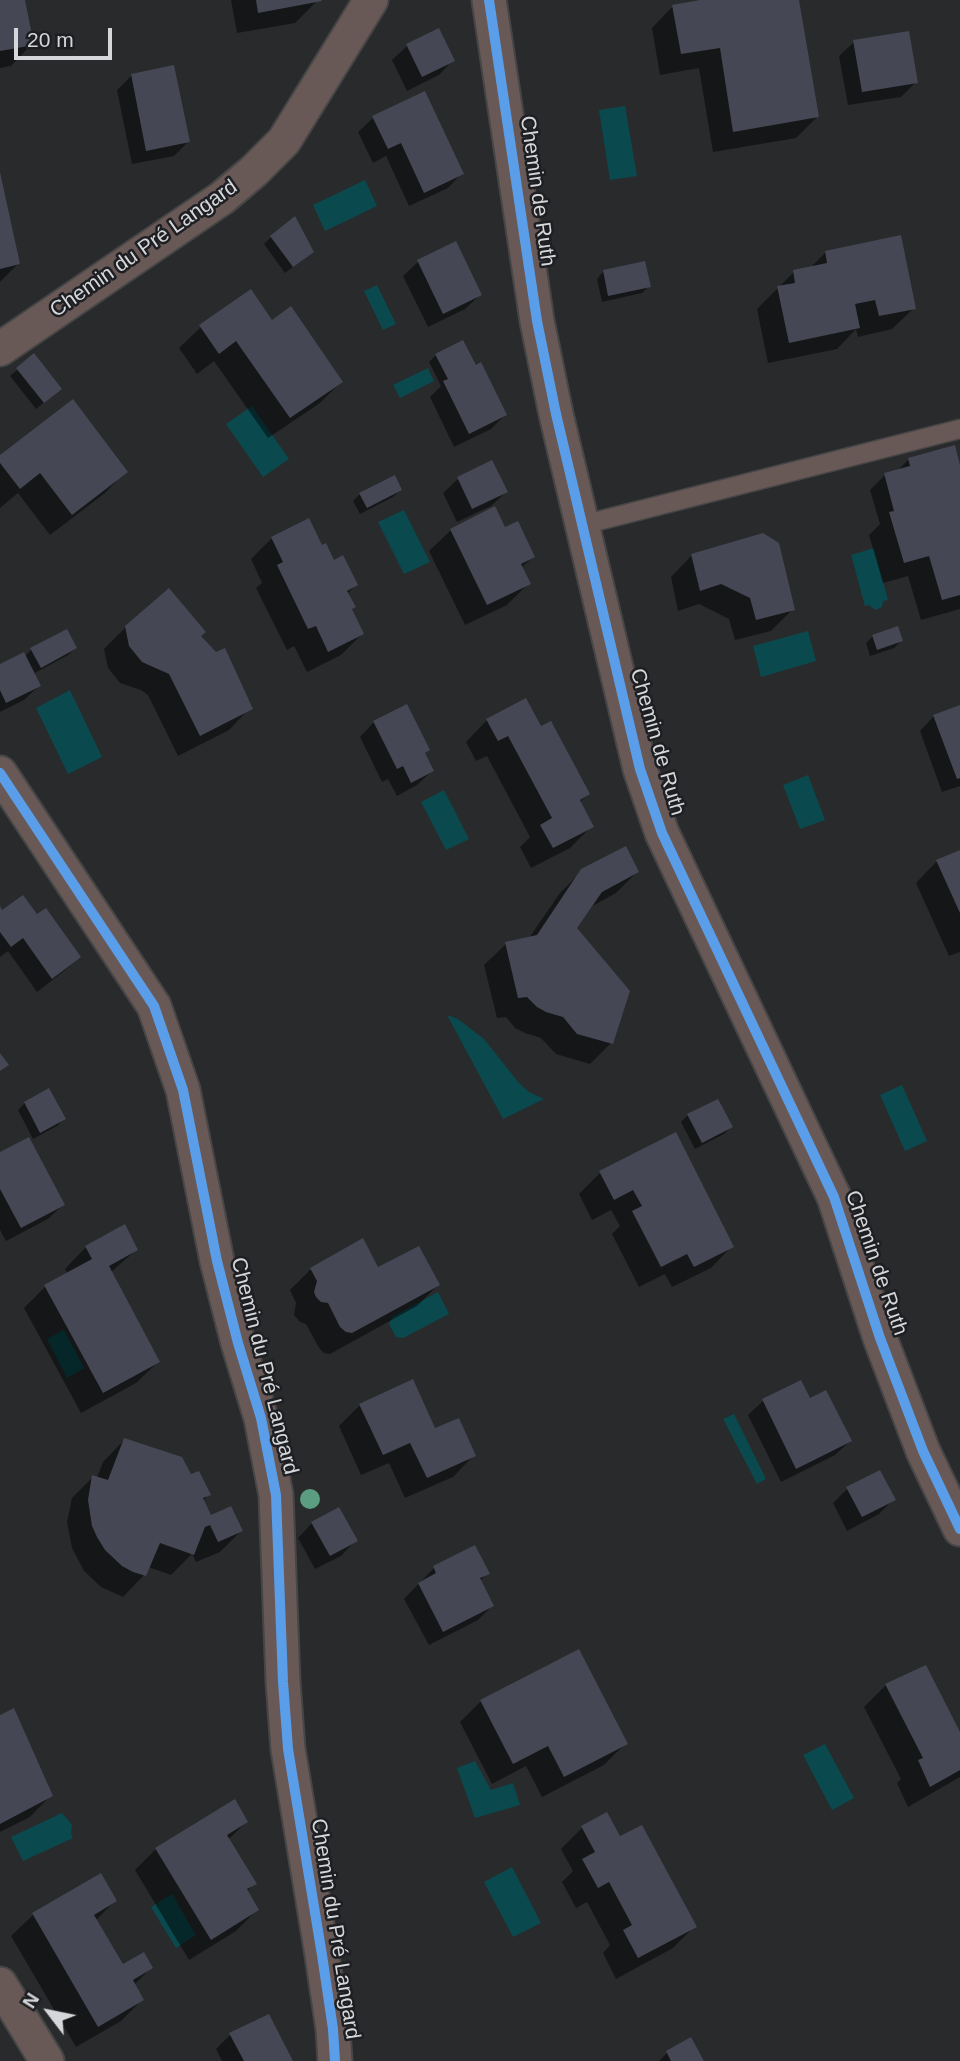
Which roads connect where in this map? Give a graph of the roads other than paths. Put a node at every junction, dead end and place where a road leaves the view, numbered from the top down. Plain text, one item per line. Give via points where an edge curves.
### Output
1 (371, 0) edge
2 (489, 0) edge
3 (0, 349) edge
4 (960, 429) edge
5 (582, 525) junction
6 (0, 773) edge
7 (960, 1529) edge
8 (0, 1984) edge
9 (47, 2061) edge
10 (335, 2061) edge

1 - 3 street, Chemin du Pré Langard via 284,141 254,171 222,198
2 - 5 street, Chemin de Ruth via 537,321
4 - 5 lane
5 - 7 street, Chemin de Ruth via 640,769 662,833 834,1197 880,1338 923,1451
6 - 10 street, Chemin du Pré Langard via 154,1006 183,1090 217,1261 261,1418 276,1495 288,1749
8 - 9 street

